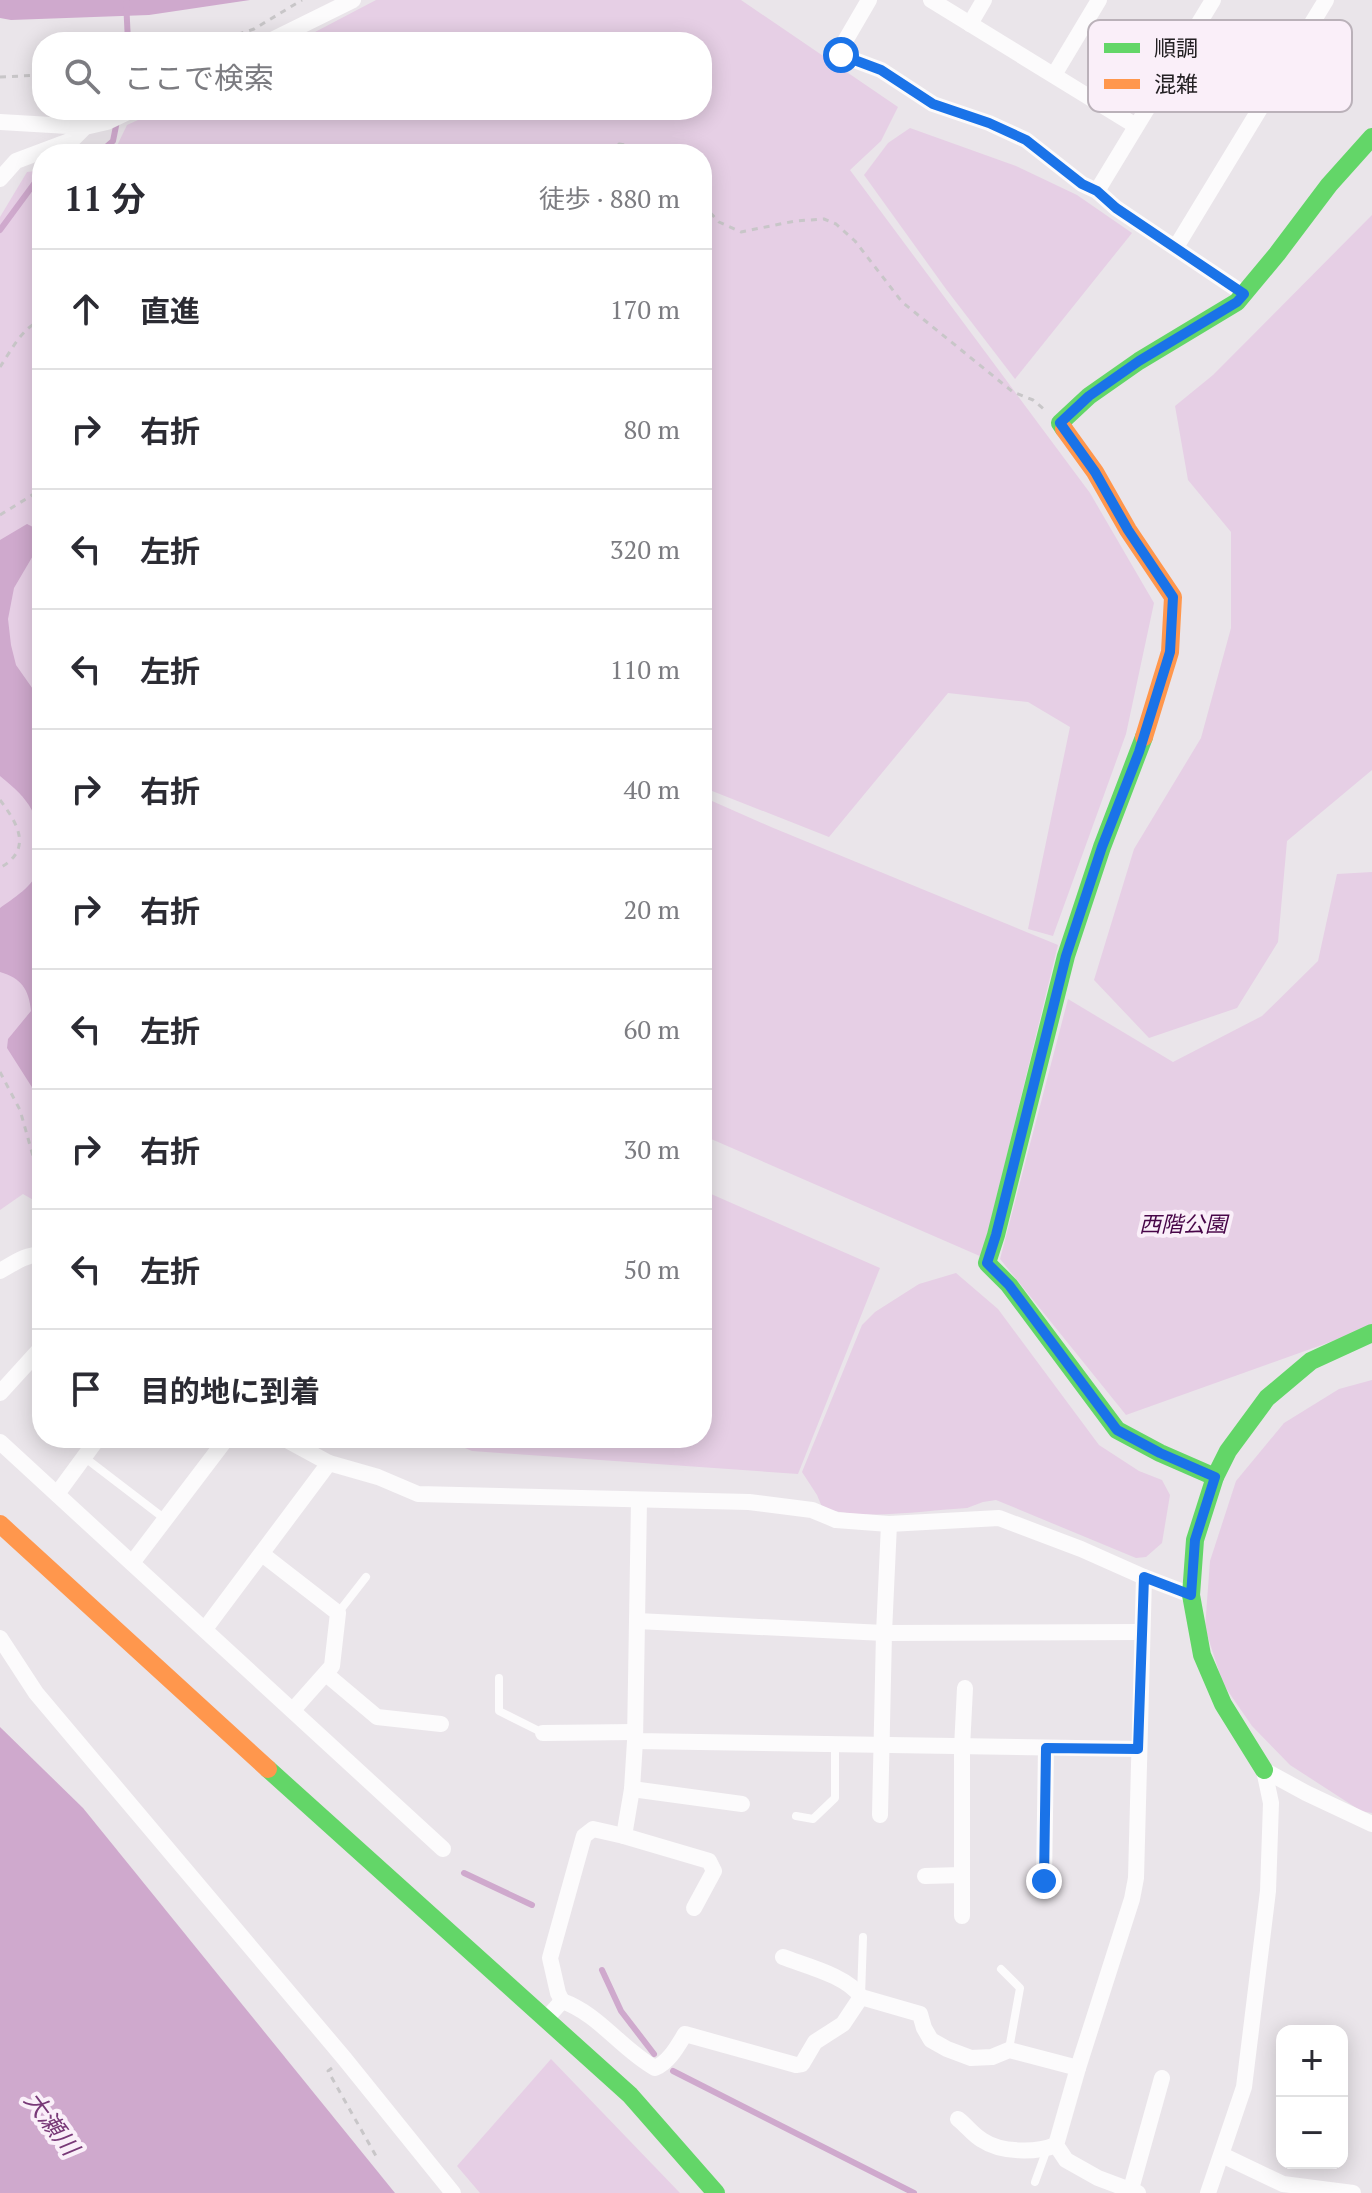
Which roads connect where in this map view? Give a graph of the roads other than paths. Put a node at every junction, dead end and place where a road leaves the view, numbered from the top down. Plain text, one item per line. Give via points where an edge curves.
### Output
1 (353, 0) edge
2 (869, 0) edge
3 (931, 0) edge
4 (984, 0) edge
5 (1099, 0) edge
6 (1213, 0) edge
7 (1326, 0) edge
8 (1201, 20) edge
9 (1314, 20) edge
10 (970, 24) junction
11 (288, 32) edge
12 (1054, 75) junction
13 (1088, 96) edge
14 (1113, 112) edge
15 (1145, 112) edge
16 (1258, 112) edge
17 (111, 120) edge
18 (0, 122) edge
19 (1136, 126) junction
20 (85, 127) junction
21 (1372, 137) edge
22 (61, 144) edge
23 (32, 155) edge
24 (0, 179) edge
25 (1097, 191) junction
26 (1176, 247) junction
27 (1244, 294) junction
28 (32, 1255) edge
29 (0, 1271) edge
30 (1372, 1333) edge
31 (1372, 1350) edge
32 (32, 1358) edge
33 (1311, 1361) junction
34 (0, 1393) edge
35 (0, 1442) edge
36 (91, 1448) edge
37 (219, 1448) edge
38 (301, 1448) edge
39 (84, 1457) junction
40 (329, 1463) junction
41 (1215, 1477) junction
42 (57, 1494) junction
43 (639, 1501) junction
44 (165, 1519) junction
45 (0, 1524) edge
46 (889, 1524) junction
47 (262, 1554) junction
48 (132, 1563) junction
49 (366, 1577) dead end
50 (1144, 1577) junction
51 (1191, 1595) junction
52 (338, 1613) junction
53 (637, 1621) junction
54 (205, 1629) junction
55 (1142, 1632) junction
56 (884, 1633) junction
57 (0, 1638) edge
58 (326, 1674) junction
59 (499, 1678) dead end
60 (965, 1688) dead end
61 (293, 1710) junction
62 (441, 1724) dead end
63 (543, 1733) joint
64 (635, 1737) junction
65 (835, 1745) junction
66 (882, 1746) junction
67 (962, 1748) junction
68 (1046, 1748) junction
69 (1138, 1749) junction
70 (1264, 1770) junction
71 (632, 1789) junction
72 (742, 1804) dead end
73 (880, 1815) dead end
74 (796, 1816) dead end
75 (1372, 1824) edge
76 (624, 1836) junction
77 (443, 1849) dead end
78 (962, 1875) junction
79 (925, 1876) dead end
80 (1044, 1881) dead end
81 (694, 1908) dead end
82 (962, 1916) dead end
83 (863, 1937) dead end
84 (783, 1957) dead end
85 (1001, 1969) dead end
86 (861, 1997) junction
87 (562, 2001) junction
88 (546, 2019) junction
89 (1009, 2050) junction
90 (1078, 2068) junction
91 (1162, 2078) dead end
92 (958, 2119) dead end
93 (1052, 2146) junction
94 (1222, 2155) junction
95 (1035, 2182) dead end
96 (1135, 2191) edge
97 (453, 2193) edge
98 (716, 2193) edge
99 (1208, 2193) edge
100 (1353, 2193) edge

1 - 11 street
2 - 25 street via 841,55 881,70 933,104 1026,140
3 - 10 street
4 - 10 street
5 - 12 street
6 - 8 street
7 - 9 street
10 - 12 street
12 - 13 street
14 - 19 street
15 - 19 street
16 - 26 street
17 - 20 street
18 - 20 street
19 - 25 street
20 - 22 street
21 - 27 street
23 - 24 street via 16,161
25 - 26 street
26 - 27 street
27 - 41 street via 1089,396 1060,423 1173,597 1170,652 1066,956 987,1263 1117,1430
28 - 29 street
30 - 33 street
31 - 33 street
32 - 34 street
33 - 41 street via 1267,1398
35 - 42 street
36 - 39 street
37 - 44 street
38 - 40 street
39 - 42 street
39 - 44 lane
40 - 43 street via 418,1494
40 - 47 street
41 - 51 street via 1195,1540
42 - 48 street
43 - 46 street via 749,1502 812,1510 836,1520
43 - 53 street
44 - 48 street
45 - 88 street
46 - 50 street via 999,1518
46 - 56 street
47 - 52 street
47 - 54 street
48 - 54 street
49 - 52 lane
50 - 51 street
50 - 55 street
51 - 70 street via 1202,1655 1223,1704
52 - 58 street via 332,1666
53 - 56 street
53 - 64 street
54 - 61 street
55 - 56 street
55 - 69 street
56 - 66 street
57 - 97 street via 36,1693
58 - 61 street
58 - 62 street via 377,1717
59 - 63 lane via 499,1711
60 - 67 street
61 - 77 street
63 - 64 street
64 - 65 street
64 - 71 street
65 - 66 street
65 - 74 lane via 835,1798 813,1819
66 - 67 street
66 - 73 street
67 - 68 street
67 - 78 street
68 - 69 street
68 - 80 street
69 - 90 street via 1136,1878
70 - 75 street
70 - 94 street via 1271,1803 1268,1891 1244,2087
71 - 72 street
71 - 76 street
76 - 81 street via 709,1861 714,1871
76 - 87 street via 593,1829 584,1836 550,1958
78 - 79 street
78 - 82 street
83 - 86 lane
84 - 86 street via 855,1987
85 - 89 lane via 1020,1988
86 - 87 street via 843,2024 815,2042 802,2064 685,2034 655,2068 595,2019
86 - 89 street via 920,2014 931,2040 971,2058
87 - 88 street
88 - 98 street via 630,2095
89 - 90 street
90 - 93 street
91 - 96 street
92 - 93 street via 983,2141 1018,2152
93 - 95 lane
93 - 96 street via 1098,2178
94 - 99 street
94 - 100 street via 1283,2184

